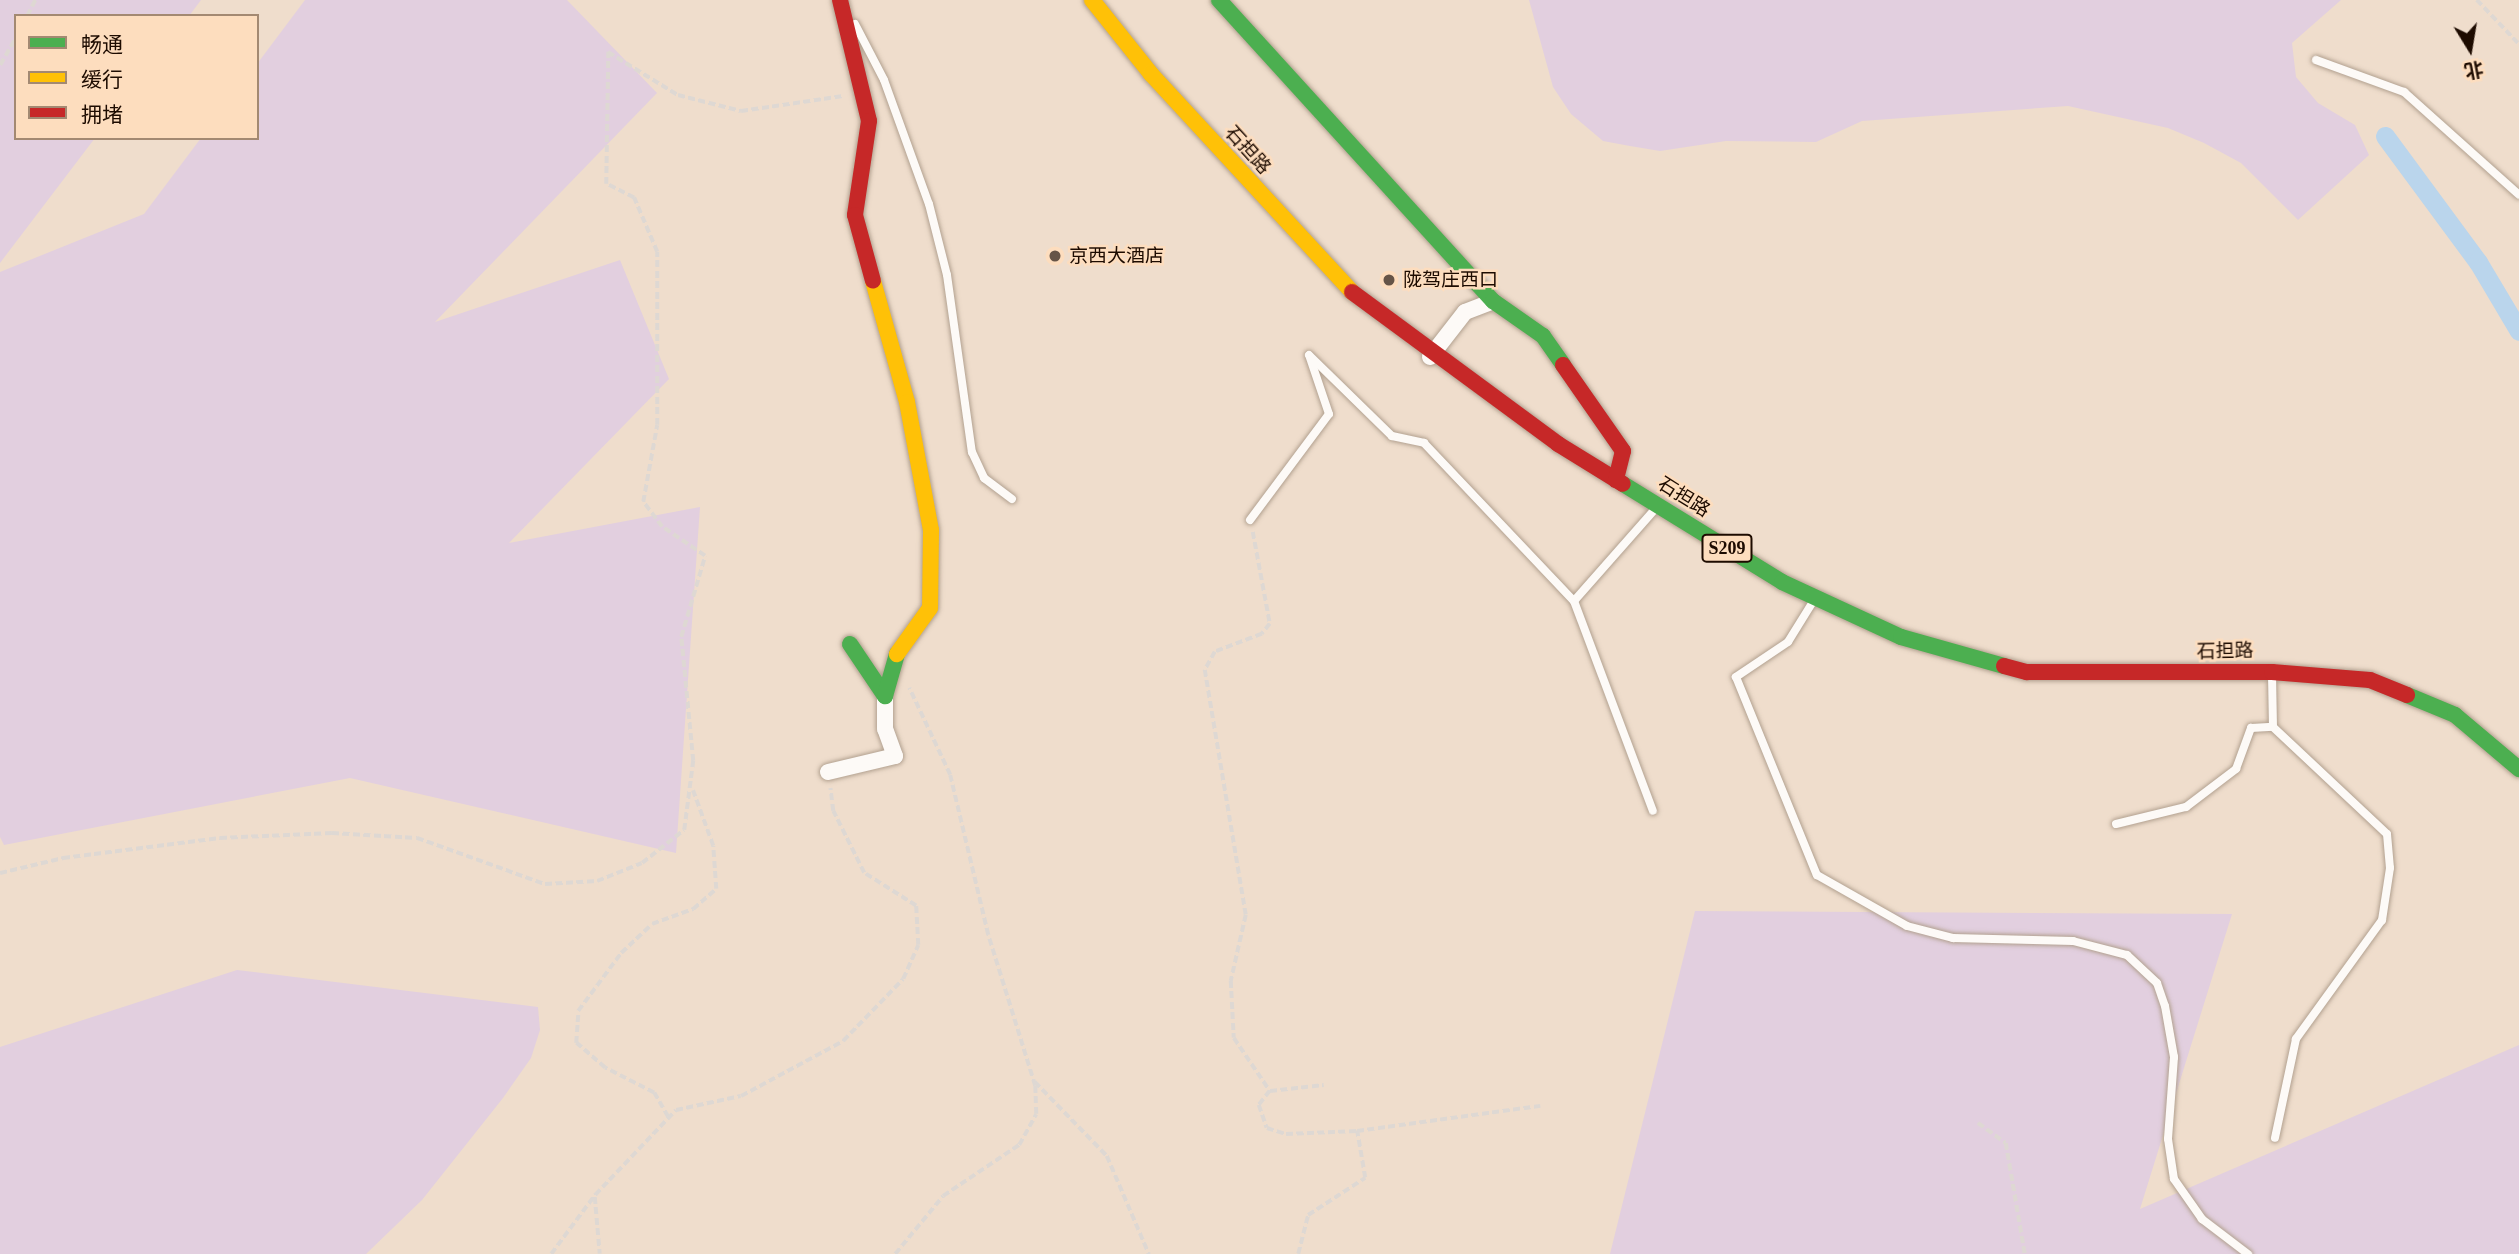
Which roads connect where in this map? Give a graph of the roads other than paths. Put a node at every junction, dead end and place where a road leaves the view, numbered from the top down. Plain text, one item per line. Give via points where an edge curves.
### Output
1 (841, 0) edge
2 (1092, 0) edge
3 (1219, 0) edge
4 (2316, 60) dead end
5 (2519, 195) edge
6 (1493, 301) junction
7 (1430, 357) junction
8 (1616, 480) junction
9 (1012, 499) dead end
10 (1658, 506) junction
11 (1250, 520) road end
12 (1815, 598) junction
13 (1574, 601) junction
14 (850, 644) dead end
15 (2272, 672) junction
16 (885, 696) junction
17 (2273, 727) junction
18 (2519, 769) edge
19 (828, 772) road end
20 (1653, 811) dead end
21 (2116, 824) dead end
22 (2275, 1138) dead end
23 (2248, 1254) edge

1 - 9 lane via 884,80 929,204 947,275 972,452 985,478
1 - 16 main road via 869,121 855,215 907,402 931,530 930,608 893,662
2 - 7 main road, 石担路 / S209 via 1323,263
3 - 6 main road
4 - 5 lane via 2404,92
6 - 7 street via 1465,312
6 - 8 main road via 1543,336 1589,395 1623,451
7 - 8 main road, 石担路 / S209
8 - 10 main road, 石担路 / S209
10 - 12 main road, 石担路 / S209
10 - 13 lane
11 - 13 lane via 1329,414 1309,355 1392,436 1424,443
12 - 15 main road, 石担路 / S209 via 1901,637 2027,672
12 - 23 lane via 1788,642 1736,677 1817,875 1907,926 1952,938 2073,941 2127,955 2157,983 2165,1006 2174,1057 2168,1139 2175,1179 2203,1219
13 - 20 lane
14 - 16 main road
15 - 17 lane
15 - 18 main road, 石担路 / S209 via 2370,680 2410,693 2455,715
16 - 19 street via 885,729 895,756
17 - 21 lane via 2251,728 2236,769 2186,807
17 - 22 lane via 2387,834 2390,867 2382,920 2296,1039

